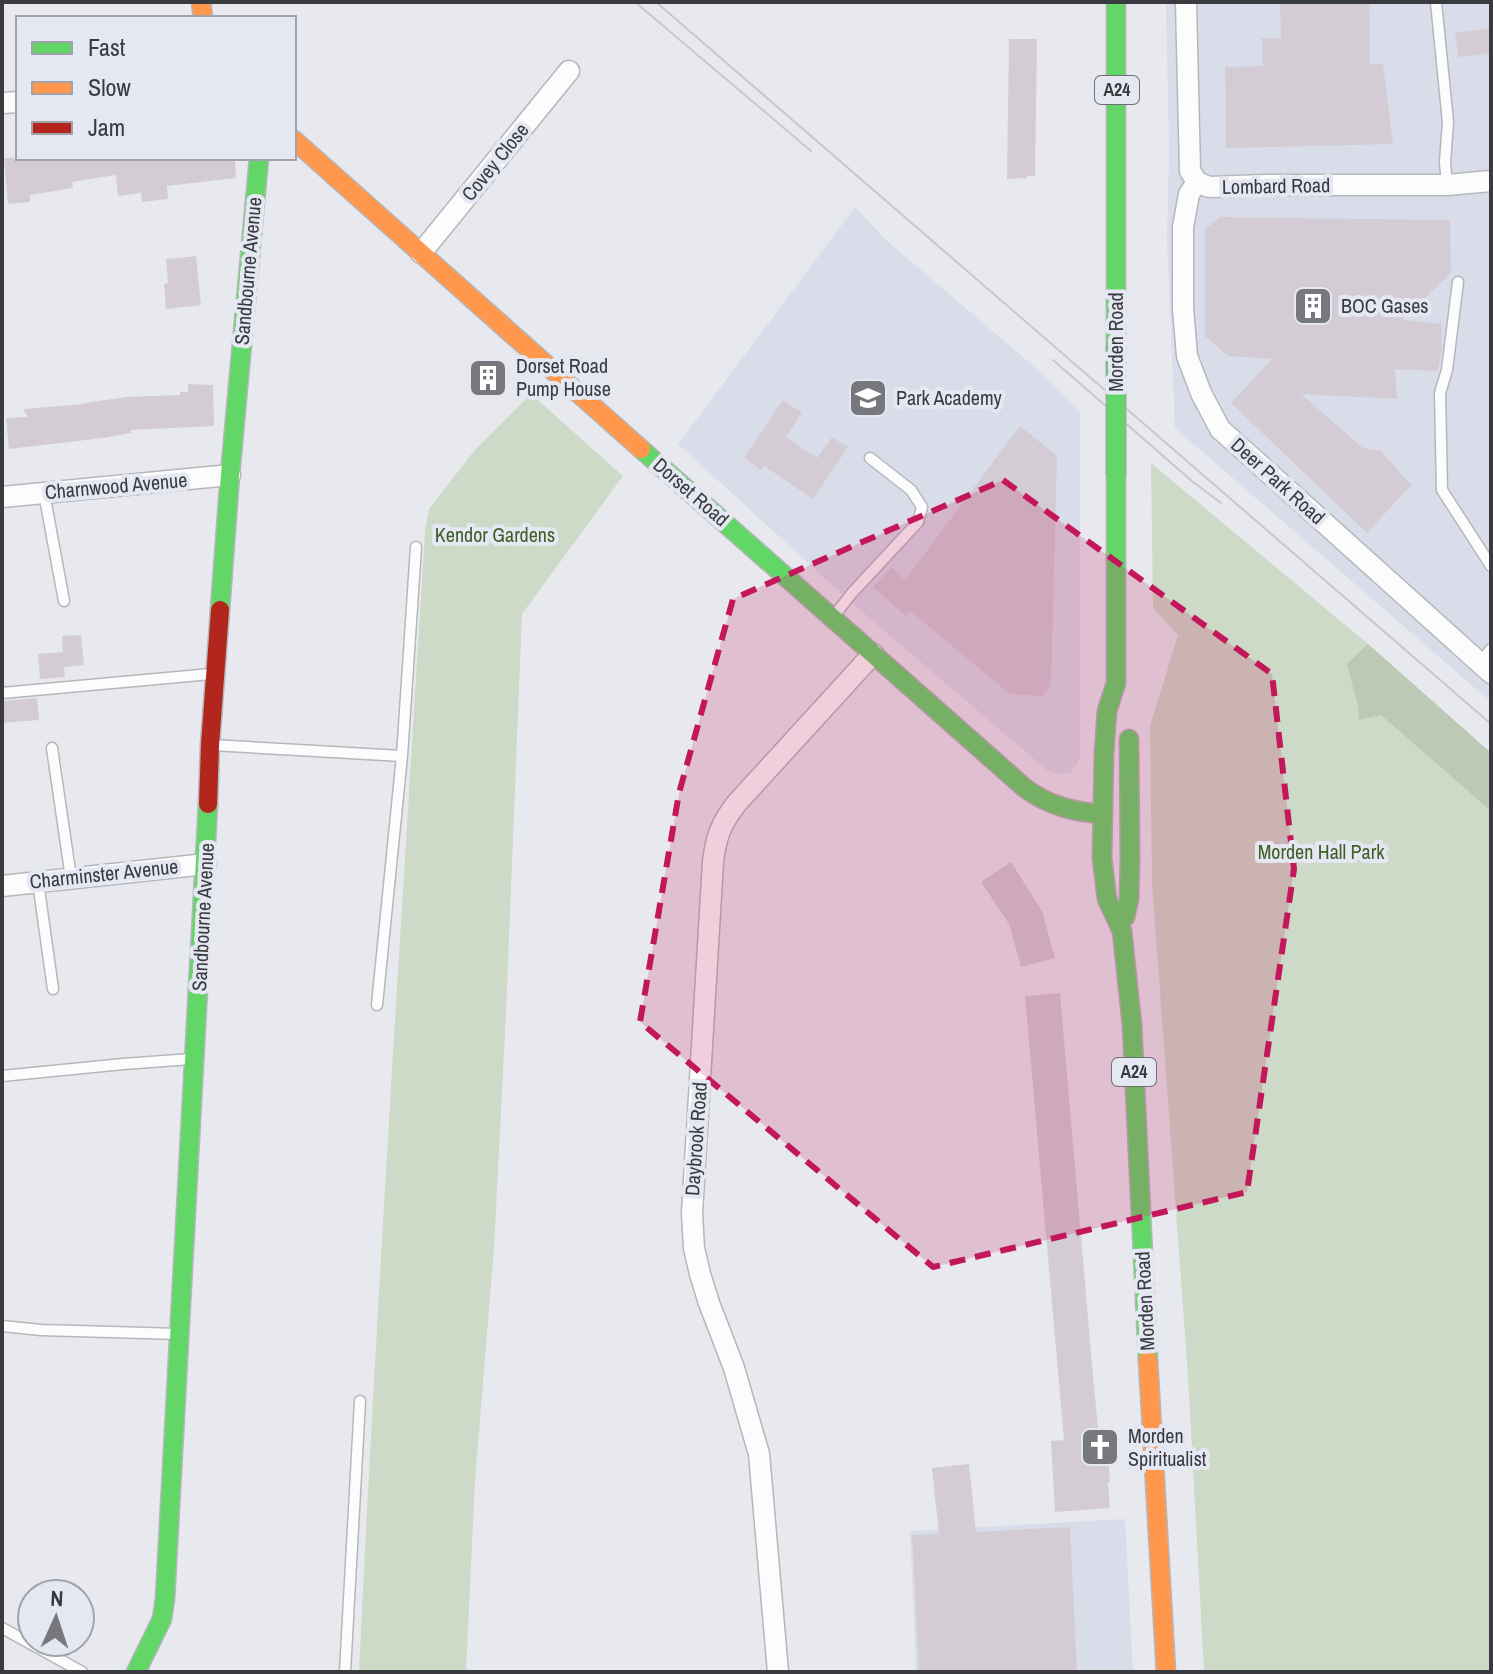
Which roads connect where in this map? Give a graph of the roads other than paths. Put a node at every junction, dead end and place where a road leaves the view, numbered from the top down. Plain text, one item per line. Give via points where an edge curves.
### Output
1 (1116, 2) edge
2 (1186, 2) edge
3 (1436, 2) edge
4 (569, 71) dead end
5 (296, 142) edge
6 (259, 160) edge
7 (1491, 181) edge
8 (1197, 182) junction
9 (1447, 185) junction
10 (421, 253) junction
11 (1458, 282) dead end
12 (870, 458) dead end
13 (230, 475) junction
14 (44, 492) junction
15 (2, 497) edge
16 (416, 547) dead end
17 (1491, 566) edge
18 (64, 601) dead end
19 (833, 618) junction
20 (873, 654) junction
21 (1487, 662) edge
22 (215, 673) junction
23 (1116, 683) junction
24 (2, 693) edge
25 (1125, 703) dead end
26 (1129, 725) dead end
27 (210, 745) junction
28 (52, 748) dead end
29 (402, 756) junction
30 (1103, 814) junction
31 (206, 864) junction
32 (71, 878) junction
33 (38, 882) junction
34 (2, 886) edge
35 (1122, 931) junction
36 (53, 989) dead end
37 (377, 1005) dead end
38 (195, 1059) junction
39 (2, 1076) edge
40 (2, 1326) edge
41 (179, 1334) junction
42 (360, 1401) dead end
43 (2, 1628) edge
44 (82, 1672) edge
45 (136, 1672) edge
46 (345, 1672) edge
47 (778, 1672) edge
48 (1166, 1672) edge

1 - 23 main road, Morden Road / A24, bridge
2 - 8 street, Lombard Road via 1190,171
3 - 9 lane via 1448,122
4 - 10 street, Covey Close
5 - 10 main road, Dorset Road
6 - 13 main road, Sandbourne Avenue
7 - 9 street, Lombard Road
8 - 9 street, Lombard Road via 1209,187
8 - 21 street, Deer Park Road via 1189,194 1183,227 1187,356 1220,429
10 - 19 main road, Dorset Road
11 - 17 lane via 1440,393 1442,490
12 - 19 lane via 911,490 922,507 918,522
13 - 14 street, Charnwood Avenue
13 - 22 main road, Sandbourne Avenue
14 - 15 street, Charnwood Avenue
14 - 18 lane
16 - 29 lane
19 - 20 main road, Dorset Road
20 - 30 main road, Dorset Road via 1040,800 1074,812
20 - 47 street, Daybrook Road via 736,804 723,821 713,862 694,1248 759,1454
22 - 24 lane
22 - 27 main road, Sandbourne Avenue
23 - 25 main road, Morden Road / A24
23 - 30 main road, Morden Road / A24 via 1107,711
26 - 35 main road, Morden Road / A24 via 1130,873
27 - 29 lane
27 - 31 main road, Sandbourne Avenue
28 - 32 lane
29 - 37 lane
30 - 35 main road, Morden Road / A24 via 1107,899
31 - 32 street, Charminster Avenue
31 - 38 main road, Sandbourne Avenue
32 - 33 street, Charminster Avenue
33 - 34 street, Charminster Avenue
33 - 36 lane
35 - 48 main road, Morden Road / A24 via 1132,1025
38 - 39 lane
38 - 41 main road, Sandbourne Avenue
40 - 41 lane
41 - 45 main road, Sandbourne Avenue via 165,1599 162,1619
42 - 46 lane
43 - 44 lane

